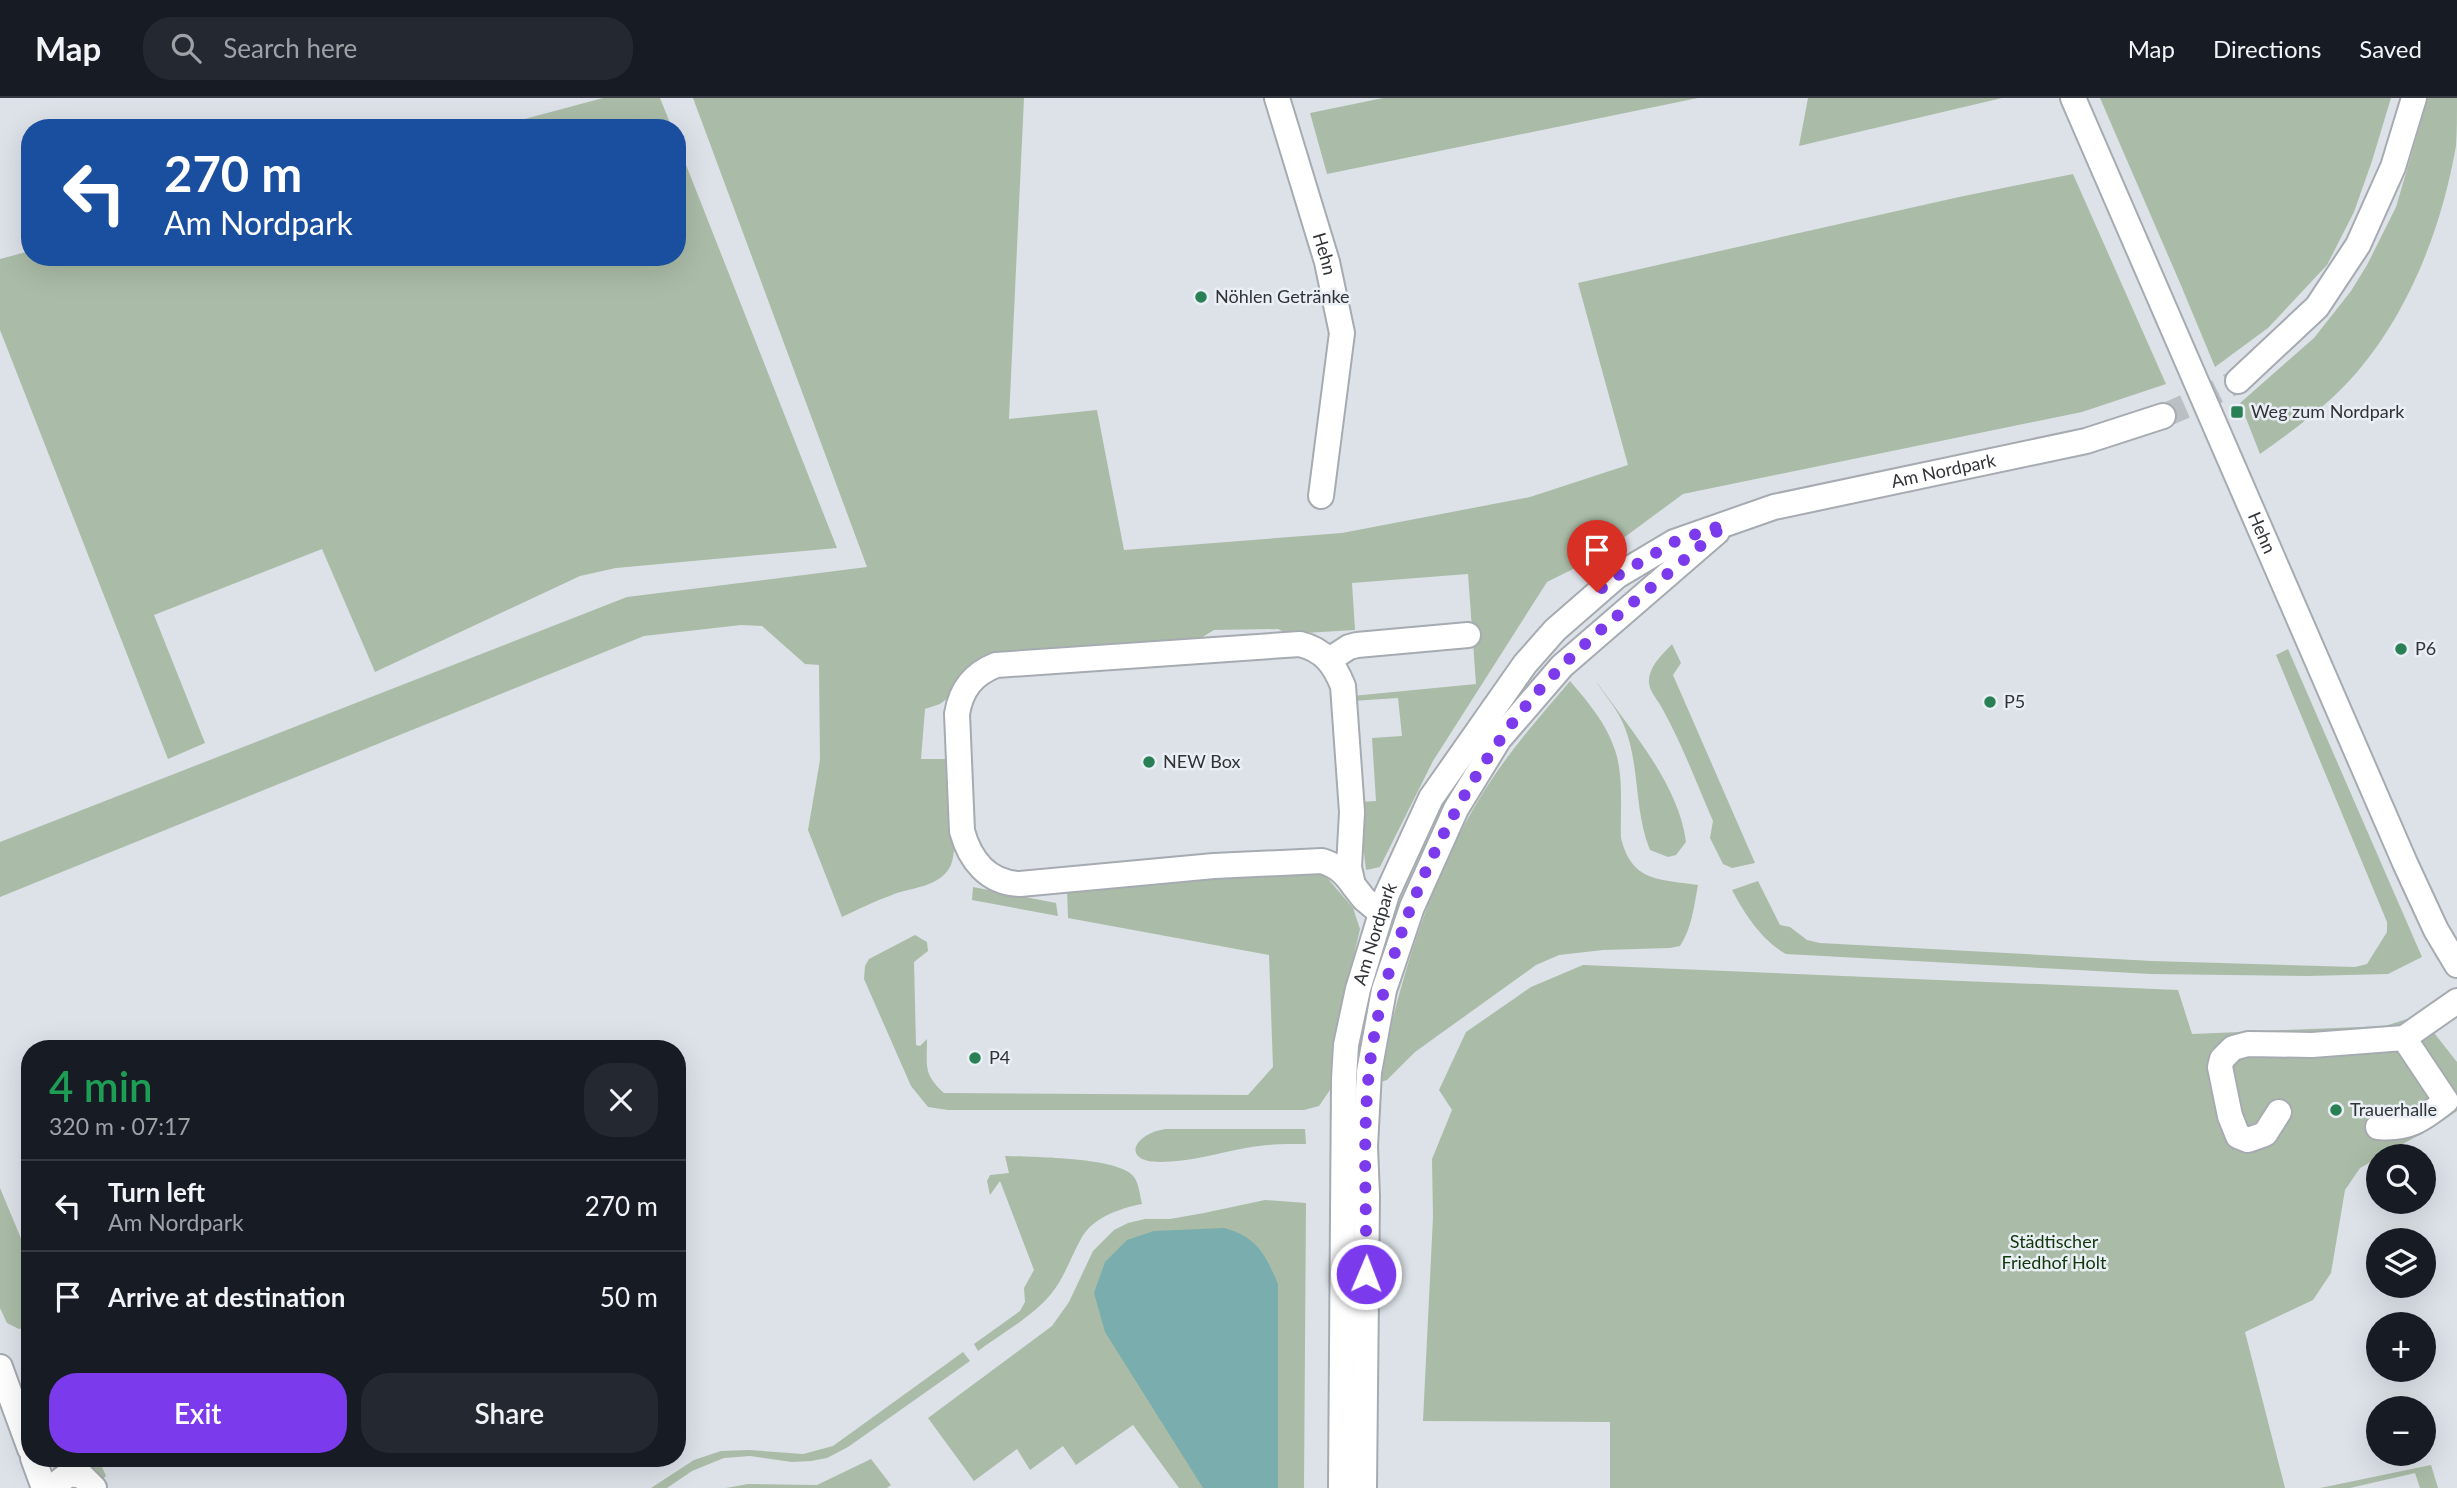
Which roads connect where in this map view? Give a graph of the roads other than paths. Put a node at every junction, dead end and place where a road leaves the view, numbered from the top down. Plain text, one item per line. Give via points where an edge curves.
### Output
1 (1277, 98) edge
2 (2073, 98) edge
3 (2414, 98) edge
4 (2238, 381) tunnel mouth
5 (2163, 416) tunnel mouth
6 (1321, 496) dead end
7 (1725, 524) junction
8 (1468, 635) dead end
9 (1329, 660) junction
10 (1350, 834) junction
11 (1322, 861) junction
12 (1353, 885) junction
13 (1381, 913) junction
14 (2457, 965) edge
15 (2457, 1001) edge
16 (2404, 1038) junction
17 (2279, 1112) dead end
18 (2378, 1127) dead end
19 (0, 1367) edge
20 (21, 1424) edge
21 (36, 1467) edge
22 (44, 1488) edge
23 (51, 1488) edge
24 (94, 1488) edge
25 (1341, 1488) edge
26 (1364, 1488) edge

1 - 6 street, Hehn via 1327,262 1342,333
2 - 14 street, Hehn via 2405,863
3 - 4 street via 2393,167 2358,245 2317,307
5 - 7 street, Am Nordpark via 2086,441 1774,507
7 - 13 street, Am Nordpark via 1674,542 1617,576 1555,630 1525,664 1431,798
7 - 26 street, Am Nordpark via 1562,666 1507,730 1456,809 1412,907 1384,990 1369,1072
8 - 9 street via 1357,645
9 - 10 street via 1343,686
9 - 11 street via 1300,643 996,665 973,677 959,699 957,714 966,848 985,872 1009,883
10 - 11 street via 1340,850
10 - 12 street
11 - 12 street via 1336,866
12 - 13 street
13 - 25 street, Am Nordpark via 1346,1045
15 - 16 street
16 - 17 street via 2233,1048 2220,1067 2238,1136 2248,1140 2265,1134
16 - 18 street via 2446,1101 2418,1122
19 - 20 street
21 - 22 street
23 - 24 street via 69,1474 82,1476

